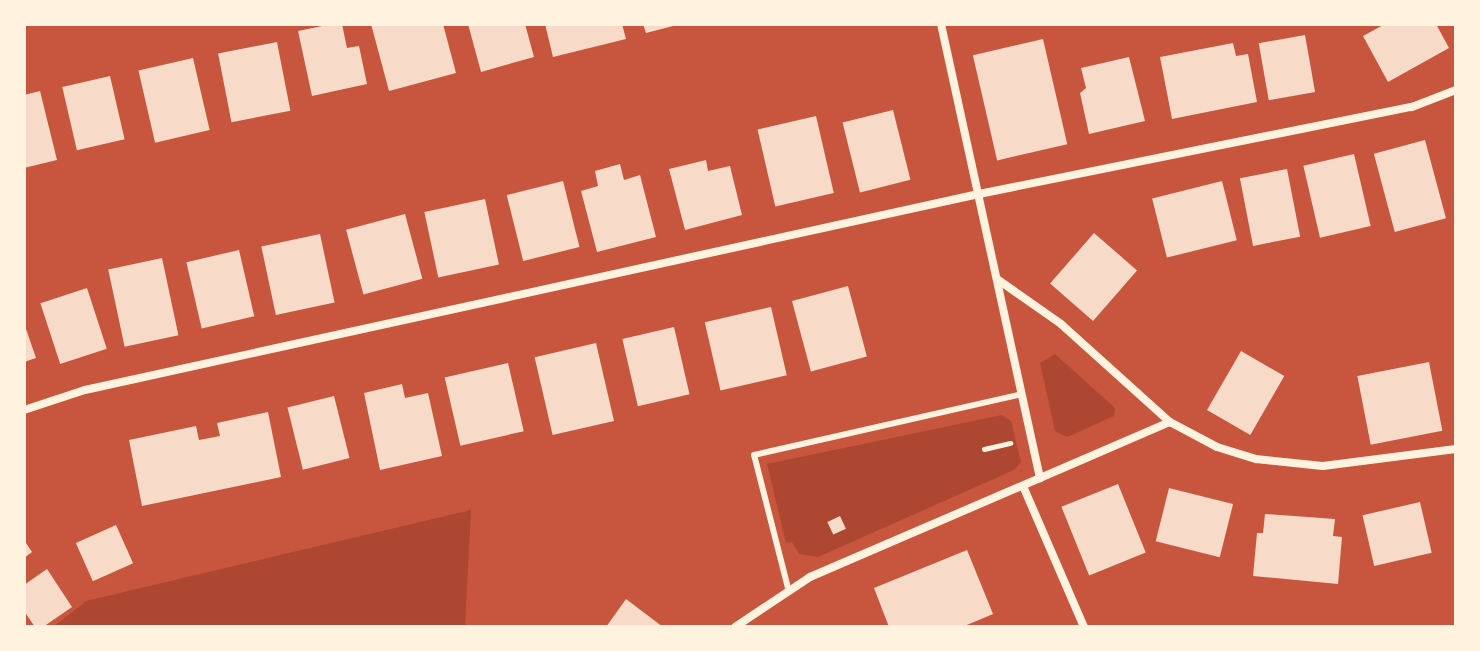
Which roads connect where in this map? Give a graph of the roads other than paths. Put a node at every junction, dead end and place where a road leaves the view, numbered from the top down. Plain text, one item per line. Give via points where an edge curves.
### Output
1 (941, 24) edge
2 (1456, 90) edge
3 (979, 194) junction
4 (997, 279) junction
5 (1022, 394) junction
6 (24, 410) edge
7 (1170, 422) junction
8 (1456, 449) edge
9 (1040, 478) junction
10 (1023, 486) junction
11 (788, 588) junction
12 (735, 627) edge
13 (1084, 627) edge

1 - 3 street
2 - 3 street via 1412,107
3 - 4 street
3 - 6 street via 85,390
4 - 5 street
4 - 7 street via 1061,324
5 - 9 street
5 - 11 lane via 754,455
7 - 8 street via 1256,459 1323,466
7 - 9 street
9 - 10 street
10 - 11 street
10 - 13 street
11 - 12 street

